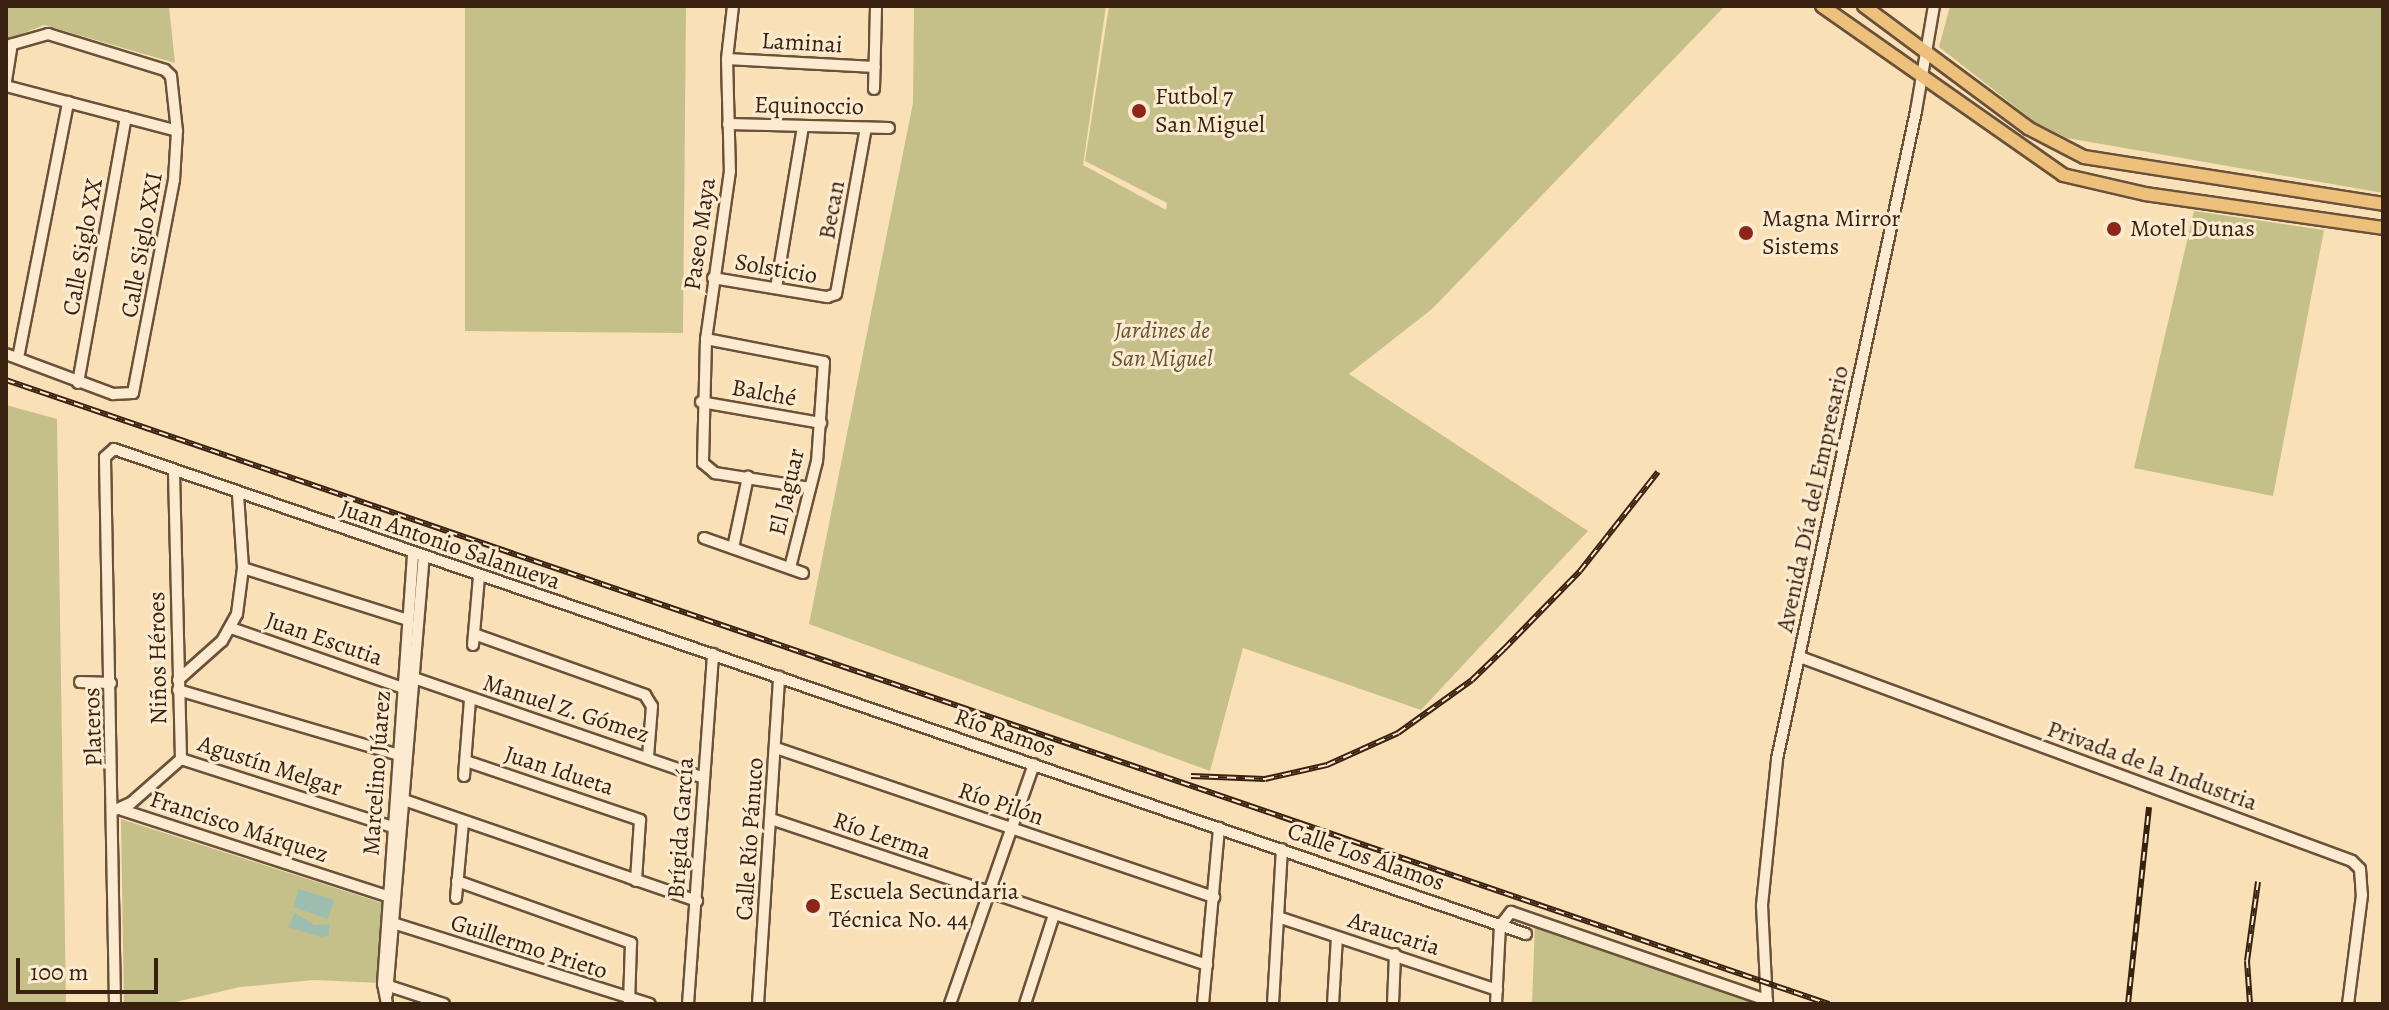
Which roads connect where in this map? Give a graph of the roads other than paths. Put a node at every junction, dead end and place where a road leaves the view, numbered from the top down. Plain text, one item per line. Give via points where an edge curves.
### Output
1 (733, 6) edge
2 (876, 6) edge
3 (1822, 6) edge
4 (1864, 6) edge
5 (1934, 6) edge
6 (9, 45) edge
7 (1926, 50) junction
8 (727, 59) junction
9 (875, 67) junction
10 (1922, 77) junction
11 (6, 84) edge
12 (874, 89) dead end
13 (68, 102) junction
14 (126, 117) junction
15 (728, 124) junction
16 (803, 126) junction
17 (866, 128) junction
18 (889, 128) dead end
19 (177, 131) junction
20 (2383, 204) edge
21 (2383, 228) edge
22 (713, 278) junction
23 (776, 288) junction
24 (833, 297) joint
25 (706, 339) junction
26 (6, 354) edge
27 (18, 358) junction
28 (78, 383) junction
29 (701, 402) junction
30 (821, 423) junction
31 (110, 450) joint
32 (174, 472) junction
33 (748, 477) junction
34 (810, 488) junction
35 (238, 494) junction
36 (704, 538) dead end
37 (733, 548) junction
38 (419, 556) junction
39 (243, 568) junction
40 (790, 568) junction
41 (803, 573) dead end
42 (479, 576) junction
43 (408, 620) junction
44 (231, 628) junction
45 (713, 654) junction
46 (1800, 657) junction
47 (410, 677) junction
48 (779, 677) junction
49 (80, 682) dead end
50 (111, 683) junction
51 (178, 685) junction
52 (403, 688) junction
53 (470, 699) junction
54 (776, 748) junction
55 (403, 757) junction
56 (648, 757) junction
57 (181, 759) junction
58 (466, 761) junction
59 (1034, 764) junction
60 (464, 776) dead end
61 (704, 778) junction
62 (404, 800) junction
63 (119, 810) junction
64 (771, 819) junction
65 (463, 823) junction
66 (393, 827) junction
67 (1219, 828) junction
68 (1009, 829) junction
69 (1282, 849) junction
70 (457, 881) junction
71 (636, 881) junction
72 (986, 894) junction
73 (389, 897) junction
74 (1214, 897) junction
75 (456, 898) dead end
76 (697, 901) junction
77 (1054, 915) junction
78 (1278, 917) junction
79 (396, 924) junction
80 (1500, 926) junction
81 (1526, 934) dead end
82 (1337, 937) junction
83 (1395, 954) junction
84 (1207, 965) junction
85 (1497, 990) junction
86 (387, 992) edge
87 (629, 1002) junction
88 (1767, 1002) edge
89 (115, 1004) edge
90 (444, 1004) edge
91 (650, 1004) edge
92 (688, 1004) edge
93 (758, 1004) edge
94 (950, 1004) edge
95 (1025, 1004) edge
96 (1203, 1004) edge
97 (1273, 1004) edge
98 (1333, 1004) edge
99 (1393, 1004) edge
100 (1496, 1004) edge
101 (2348, 1004) edge

1 - 8 street, Paseo Maya
2 - 9 street
3 - 10 main road
4 - 7 main road
5 - 7 street, Avenida Día del Empresario
6 - 11 street
6 - 19 street, Calle Siglo XXI via 48,34 165,70 172,82
7 - 10 street, Avenida Día del Empresario
7 - 20 main road via 2028,128 2084,157
8 - 9 street, Laminai
8 - 15 street, Paseo Maya
9 - 12 street
10 - 21 main road via 2010,142 2077,180
10 - 46 street, Avenida Día del Empresario
11 - 13 street
13 - 14 street
13 - 27 street
14 - 19 street
14 - 28 street, Calle Siglo XX
15 - 16 street, Equinoccio
15 - 22 street, Paseo Maya via 730,171
16 - 17 street, Equinoccio
16 - 23 street
17 - 18 street, Equinoccio
17 - 24 street, Becan
19 - 28 street, Calle Siglo XXI via 174,180 138,384 129,395
22 - 23 street, Solsticio
22 - 25 street, Paseo Maya
23 - 24 street, Solsticio
25 - 29 street, Paseo Maya
25 - 30 street, El Jaguar via 818,358 824,366
26 - 27 street
27 - 28 street
29 - 30 street, Balché
29 - 33 street, Paseo Maya via 706,468
30 - 34 street, El Jaguar
31 - 32 street, Juan Antonio Salanueva
31 - 50 street, Plateros via 105,457
32 - 35 street, Juan Antonio Salanueva
32 - 51 street, Niños Héroes
33 - 34 street
33 - 37 street
34 - 40 street, El Jaguar
35 - 38 street, Juan Antonio Salanueva
35 - 39 street
36 - 37 street
37 - 40 street
38 - 42 street, Juan Antonio Salanueva
38 - 43 street, Marcelino Júarez
38 - 47 street, Marcelino Júarez
39 - 43 street
39 - 44 street via 241,602
40 - 41 street
42 - 45 street, Juan Antonio Salanueva
42 - 56 street via 474,640 645,695 652,706
43 - 47 street, Marcelino Júarez
44 - 51 street
44 - 52 street, Juan Escutia
45 - 48 street, Juan Antonio Salanueva
45 - 61 street, Brígida García
46 - 88 street, Avenida Día del Empresario via 1771,810 1762,905
46 - 101 street, Privada de la Industria via 2352,861 2360,869 2362,895
47 - 52 street, Marcelino Júarez
47 - 53 street, Manuel Z. Gómez
47 - 55 street, Marcelino Júarez
48 - 54 street, Calle Río Pánuco
48 - 59 street, Río Ramos
49 - 50 street
50 - 63 street, Plateros
51 - 55 street
51 - 57 street, Niños Héroes
52 - 55 street, Marcelino Júarez
53 - 56 street, Manuel Z. Gómez
53 - 58 street, Juan Idueta
54 - 64 street, Calle Río Pánuco
54 - 68 street, Río Pilón
55 - 62 street, Marcelino Júarez
55 - 66 street, Marcelino Júarez
56 - 61 street, Manuel Z. Gómez
57 - 63 street, Niños Héroes
57 - 66 street, Agustín Melgar
58 - 60 street
58 - 71 street, Juan Idueta via 640,820
59 - 67 street, Río Ramos
59 - 68 street
61 - 76 street, Brígida García
62 - 65 street
62 - 79 street, Marcelino Júarez
63 - 73 street, Francisco Márquez
63 - 89 street, Plateros
64 - 72 street, Río Lerma
64 - 93 street, Calle Río Pánuco
65 - 70 street
65 - 71 street
66 - 73 street, Marcelino Júarez
67 - 69 street, Calle Los Álamos
67 - 74 street
68 - 72 street
68 - 74 street, Río Pilón
69 - 78 street
69 - 80 street, Calle Los Álamos
70 - 75 street
70 - 87 street via 631,943
71 - 76 street
72 - 77 street, Río Lerma
72 - 94 street
73 - 86 street, Marcelino Júarez
74 - 84 street
76 - 92 street, Brígida García
77 - 84 street, Río Lerma
77 - 95 street
78 - 82 street, Araucaria
78 - 97 street
79 - 86 street, Marcelino Júarez
79 - 87 street, Guillermo Prieto
80 - 81 street, Calle Los Álamos
80 - 85 street
80 - 88 street via 1507,913 1519,914
82 - 83 street, Araucaria
82 - 98 street
83 - 85 street, Araucaria
83 - 99 street
84 - 96 street
85 - 100 street
86 - 90 street
87 - 91 street, Guillermo Prieto

